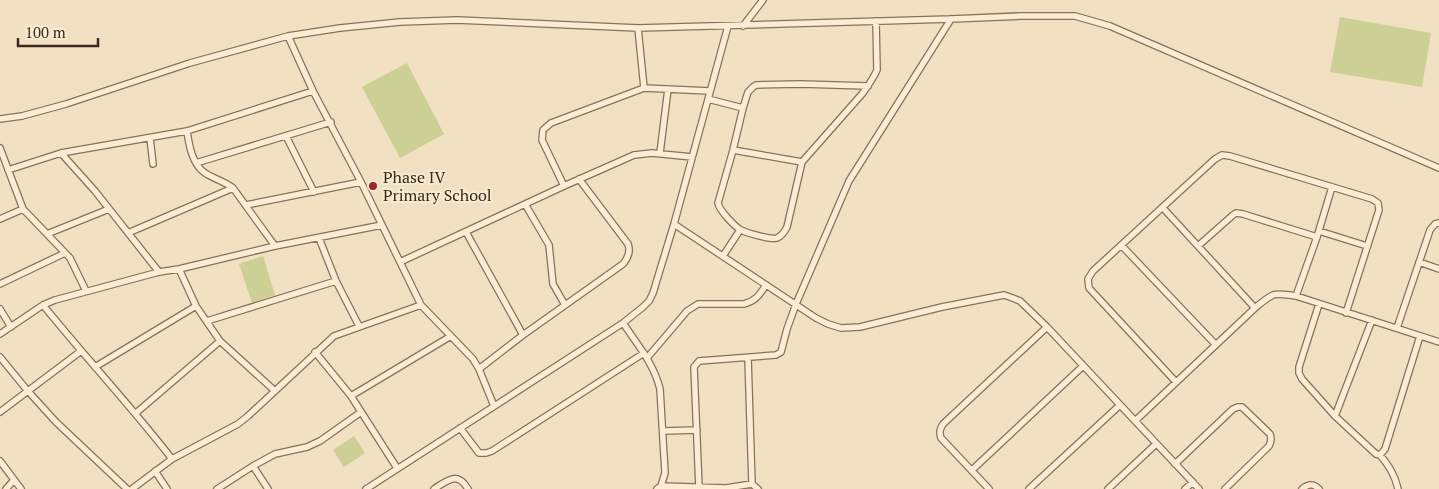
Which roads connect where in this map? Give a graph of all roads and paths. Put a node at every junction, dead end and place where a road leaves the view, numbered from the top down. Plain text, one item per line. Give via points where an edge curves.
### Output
1 (763, 0) edge
2 (951, 20) junction
3 (876, 21) junction
4 (728, 26) junction
5 (743, 26) junction
6 (638, 28) junction
7 (288, 36) junction
8 (868, 86) junction
9 (644, 88) junction
10 (668, 89) junction
11 (313, 91) junction
12 (710, 91) junction
13 (708, 99) junction
14 (743, 108) junction
15 (0, 119) edge
16 (331, 122) junction
17 (187, 130) junction
18 (286, 136) junction
19 (150, 138) junction
20 (0, 148) edge
21 (733, 150) junction
22 (61, 153) junction
23 (660, 153) junction
24 (692, 157) junction
25 (802, 162) junction
26 (196, 163) junction
27 (153, 164) dead end
28 (5, 166) edge
29 (1439, 168) edge
30 (579, 179) junction
31 (361, 182) junction
32 (564, 186) junction
33 (1332, 187) junction
34 (233, 188) junction
35 (314, 192) junction
36 (524, 204) junction
37 (246, 205) junction
38 (1163, 208) junction
39 (23, 209) junction
40 (109, 209) junction
41 (0, 219) edge
42 (1439, 223) edge
43 (674, 224) junction
44 (382, 225) junction
45 (740, 230) junction
46 (466, 232) junction
47 (47, 234) junction
48 (128, 234) junction
49 (1318, 234) junction
50 (319, 238) junction
51 (275, 246) junction
52 (1122, 246) junction
53 (1198, 246) junction
54 (1367, 246) junction
55 (65, 253) junction
56 (723, 256) junction
57 (400, 262) junction
58 (1419, 262) junction
59 (179, 269) junction
60 (1439, 269) edge
61 (160, 272) junction
62 (336, 281) junction
63 (0, 284) edge
64 (766, 285) junction
65 (86, 291) junction
66 (1296, 296) junction
67 (796, 304) junction
68 (1319, 304) junction
69 (43, 305) junction
70 (420, 305) junction
71 (565, 305) junction
72 (196, 306) junction
73 (1255, 308) junction
74 (0, 309) edge
75 (1346, 312) junction
76 (1372, 320) junction
77 (207, 321) junction
78 (622, 323) junction
79 (359, 326) junction
80 (10, 327) junction
81 (1047, 327) junction
82 (1397, 328) junction
83 (0, 334) edge
84 (523, 335) junction
85 (451, 336) junction
86 (1420, 336) junction
87 (220, 341) junction
88 (1439, 342) edge
89 (1216, 345) junction
90 (81, 351) junction
91 (315, 352) junction
92 (646, 355) junction
93 (0, 357) edge
94 (748, 358) junction
95 (1083, 366) junction
96 (95, 367) junction
97 (479, 369) junction
98 (1176, 382) junction
99 (27, 390) junction
100 (275, 391) junction
101 (351, 396) junction
102 (494, 406) junction
103 (1120, 406) junction
104 (0, 412) edge
105 (136, 412) junction
106 (361, 412) junction
107 (1336, 416) junction
108 (1135, 421) junction
109 (460, 428) junction
110 (663, 430) junction
111 (697, 430) junction
112 (1156, 444) junction
113 (1380, 455) junction
114 (172, 459) junction
115 (0, 461) edge
116 (1175, 464) junction
117 (253, 466) junction
118 (397, 468) junction
119 (972, 470) junction
120 (155, 472) junction
121 (14, 480) junction
122 (1193, 482) junction
123 (752, 484) junction
124 (659, 488) edge
125 (700, 488) edge
126 (6, 489) edge
127 (21, 489) edge
128 (127, 489) edge
129 (132, 489) edge
130 (167, 489) edge
131 (216, 489) edge
132 (268, 489) edge
133 (366, 489) edge
134 (434, 489) edge
135 (468, 489) edge
136 (758, 489) edge
137 (990, 489) edge
138 (1029, 489) edge
139 (1108, 489) edge
140 (1185, 489) edge
141 (1199, 489) edge
142 (1225, 489) edge
143 (1302, 489) edge
144 (1319, 489) edge
145 (1398, 489) edge

1 - 5 street
2 - 3 street
2 - 29 street via 1021,16 1088,19
2 - 67 street via 849,181
3 - 5 street
3 - 8 street via 876,70
4 - 5 street
4 - 6 street
4 - 12 street
6 - 7 street via 436,20
6 - 9 street
7 - 11 street
7 - 15 street via 190,63 66,104
8 - 14 street via 756,85 748,92
8 - 25 street
9 - 10 street
9 - 32 street via 551,123 543,130 542,140
10 - 12 street
10 - 23 street
11 - 16 street
11 - 17 street
12 - 13 street
13 - 14 street
13 - 24 street
14 - 21 street
16 - 18 street
16 - 31 street
17 - 19 street
17 - 26 street
18 - 26 street
18 - 35 street
19 - 22 street
19 - 27 street
20 - 28 street
21 - 25 street
21 - 45 street via 718,203 720,210
22 - 28 street
22 - 40 street
23 - 24 street
23 - 30 street via 634,155
24 - 43 street
25 - 45 street via 783,235 776,239
26 - 34 street via 205,173
28 - 39 street
30 - 32 street
30 - 71 street via 630,249 623,264
31 - 35 street
31 - 44 street
32 - 36 street
33 - 38 street via 1222,155
33 - 49 street
33 - 54 street via 1372,198 1378,203 1379,210
34 - 37 street
34 - 48 street
35 - 37 street
36 - 46 street
36 - 71 street via 549,245 553,284
37 - 51 street
38 - 52 street
38 - 53 street
39 - 41 street
39 - 47 street
40 - 47 street
40 - 48 street
42 - 58 street via 1430,230
43 - 56 street
43 - 78 street via 653,293 643,307
44 - 50 street
44 - 57 street
45 - 56 street
46 - 57 street
46 - 84 street
47 - 55 street
48 - 61 street
49 - 53 street via 1236,214
49 - 54 street
49 - 66 street
50 - 51 street
50 - 62 street
51 - 59 street
52 - 89 street
52 - 98 street via 1093,271 1088,279 1089,288
53 - 73 street
54 - 75 street
55 - 63 street
55 - 65 street via 73,262
56 - 64 street
57 - 70 street
58 - 60 street
58 - 82 street
59 - 61 street
59 - 72 street
61 - 65 street
62 - 77 street
62 - 79 street
64 - 67 street
64 - 92 street via 760,295 744,304 693,306
65 - 69 street
66 - 68 street
66 - 73 street via 1274,294
67 - 81 street via 828,324 841,328 860,327 1004,295 1020,301
67 - 94 street via 781,352
68 - 75 street
68 - 107 street via 1299,373
69 - 80 street
69 - 90 street
70 - 79 street
70 - 85 street
71 - 84 street
72 - 77 street
72 - 96 street
73 - 89 street
74 - 80 street
75 - 76 street
76 - 82 street
76 - 107 street
77 - 87 street
78 - 92 street
78 - 102 street
79 - 91 street via 334,336
80 - 83 street
81 - 95 street
81 - 119 street via 940,429 941,438
82 - 86 street
84 - 97 street
85 - 97 street
85 - 101 street
86 - 88 street
86 - 113 street via 1385,449
87 - 100 street
87 - 105 street
89 - 98 street
90 - 96 street
90 - 99 street
91 - 100 street
91 - 101 street
92 - 109 street via 492,451 479,453
92 - 110 street via 660,389
93 - 99 street
94 - 111 street via 696,364
94 - 123 street
95 - 103 street
95 - 119 street
96 - 105 street
97 - 102 street
98 - 108 street
99 - 104 street
99 - 128 street
100 - 114 street via 238,424
101 - 106 street
102 - 109 street
103 - 108 street
103 - 138 street
105 - 114 street
106 - 117 street via 320,441 275,454
106 - 118 street
107 - 113 street
108 - 112 street
109 - 118 street
110 - 111 street
110 - 124 street via 665,473
111 - 125 street
112 - 116 street
112 - 139 street
113 - 145 street via 1395,477
114 - 120 street
115 - 121 street
116 - 122 street
116 - 142 street via 1233,409 1242,407 1270,434 1271,442
117 - 131 street
117 - 132 street
118 - 133 street
119 - 137 street
120 - 129 street
120 - 130 street
121 - 126 street
121 - 127 street
122 - 140 street
122 - 141 street
123 - 125 street
123 - 136 street
124 - 125 street
134 - 135 street via 455,478 464,482
143 - 144 street via 1313,485

